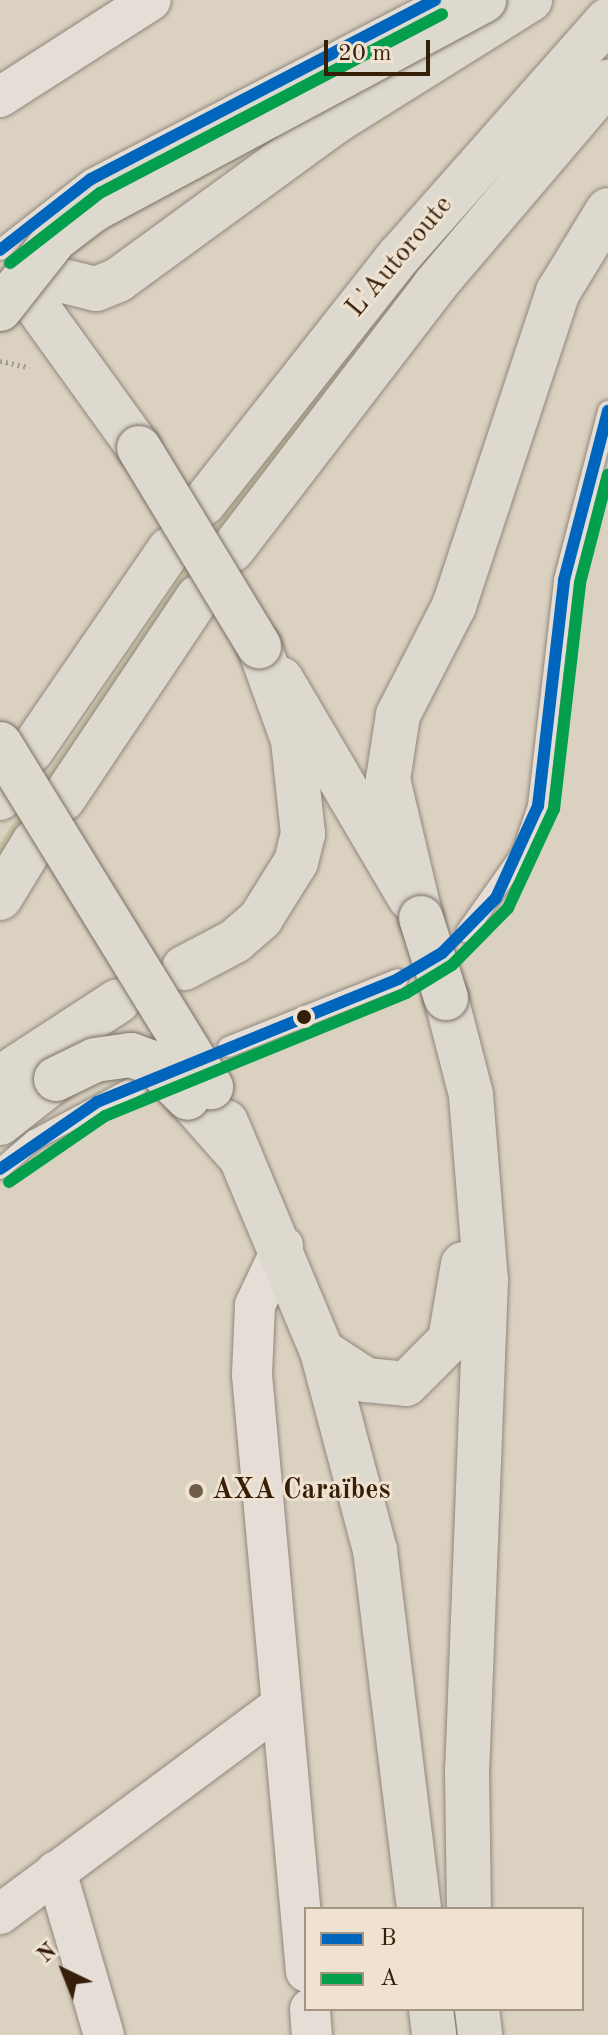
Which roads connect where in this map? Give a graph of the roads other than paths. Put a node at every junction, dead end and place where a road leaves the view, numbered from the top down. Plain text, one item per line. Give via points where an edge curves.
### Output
1 (151, 0) edge
2 (435, 0) edge
3 (484, 0) edge
4 (530, 0) edge
5 (608, 20) edge
6 (608, 82) edge
7 (0, 97) edge
8 (608, 210) edge
9 (0, 250) edge
10 (26, 294) edge
11 (608, 411) edge
12 (203, 504) dead end
13 (170, 549) dead end
14 (232, 550) dead end
15 (198, 597) dead end
16 (259, 646) junction
17 (15, 748) edge
18 (63, 799) dead end
19 (34, 842) dead end
20 (0, 898) edge
21 (421, 918) junction
22 (466, 932) dead end
23 (184, 968) dead end
24 (398, 979) dead end
25 (118, 1001) dead end
26 (228, 1047) dead end
27 (0, 1078) edge
28 (141, 1083) dead end
29 (200, 1092) junction
30 (0, 1123) edge
31 (480, 1155) junction
32 (0, 1169) edge
33 (283, 1246) junction
34 (322, 1351) junction
35 (279, 1707) junction
36 (56, 1871) junction
37 (419, 1907) edge
38 (469, 1907) edge
39 (0, 1914) edge
40 (304, 1952) edge
41 (310, 2011) edge
42 (431, 2011) edge
43 (477, 2011) edge
44 (104, 2035) edge
45 (312, 2035) edge
46 (434, 2035) edge
47 (480, 2035) edge

1 - 7 street
2 - 9 lane via 91,179
3 - 10 main road, bridge via 93,210 55,239
4 - 10 main road via 336,121 118,280 96,289
5 - 12 main road, L'Autoroute via 399,256
6 - 14 main road, L'Autoroute via 435,285
8 - 21 main road via 558,292 454,606 398,715 388,779
10 - 16 main road, bridge via 139,448
11 - 22 lane via 564,580 538,806 522,853
13 - 17 main road
15 - 18 main road
16 - 21 main road
16 - 23 main road via 293,740 303,834 296,862 261,918 235,941
17 - 29 main road, bridge
19 - 20 main road
21 - 31 main road, bridge via 446,998
24 - 26 lane
25 - 27 main road
28 - 32 lane via 72,1117
29 - 30 main road, bridge via 131,1055 95,1060 56,1079
29 - 33 main road via 241,1158
31 - 34 main road via 456,1316 439,1355 406,1384 384,1387
31 - 38 main road via 486,1280 467,1770
33 - 34 main road
33 - 35 street via 255,1305 252,1361
34 - 37 main road via 375,1550
35 - 36 street
35 - 40 street
36 - 39 street
36 - 44 street
41 - 45 street
42 - 46 main road
43 - 47 main road

